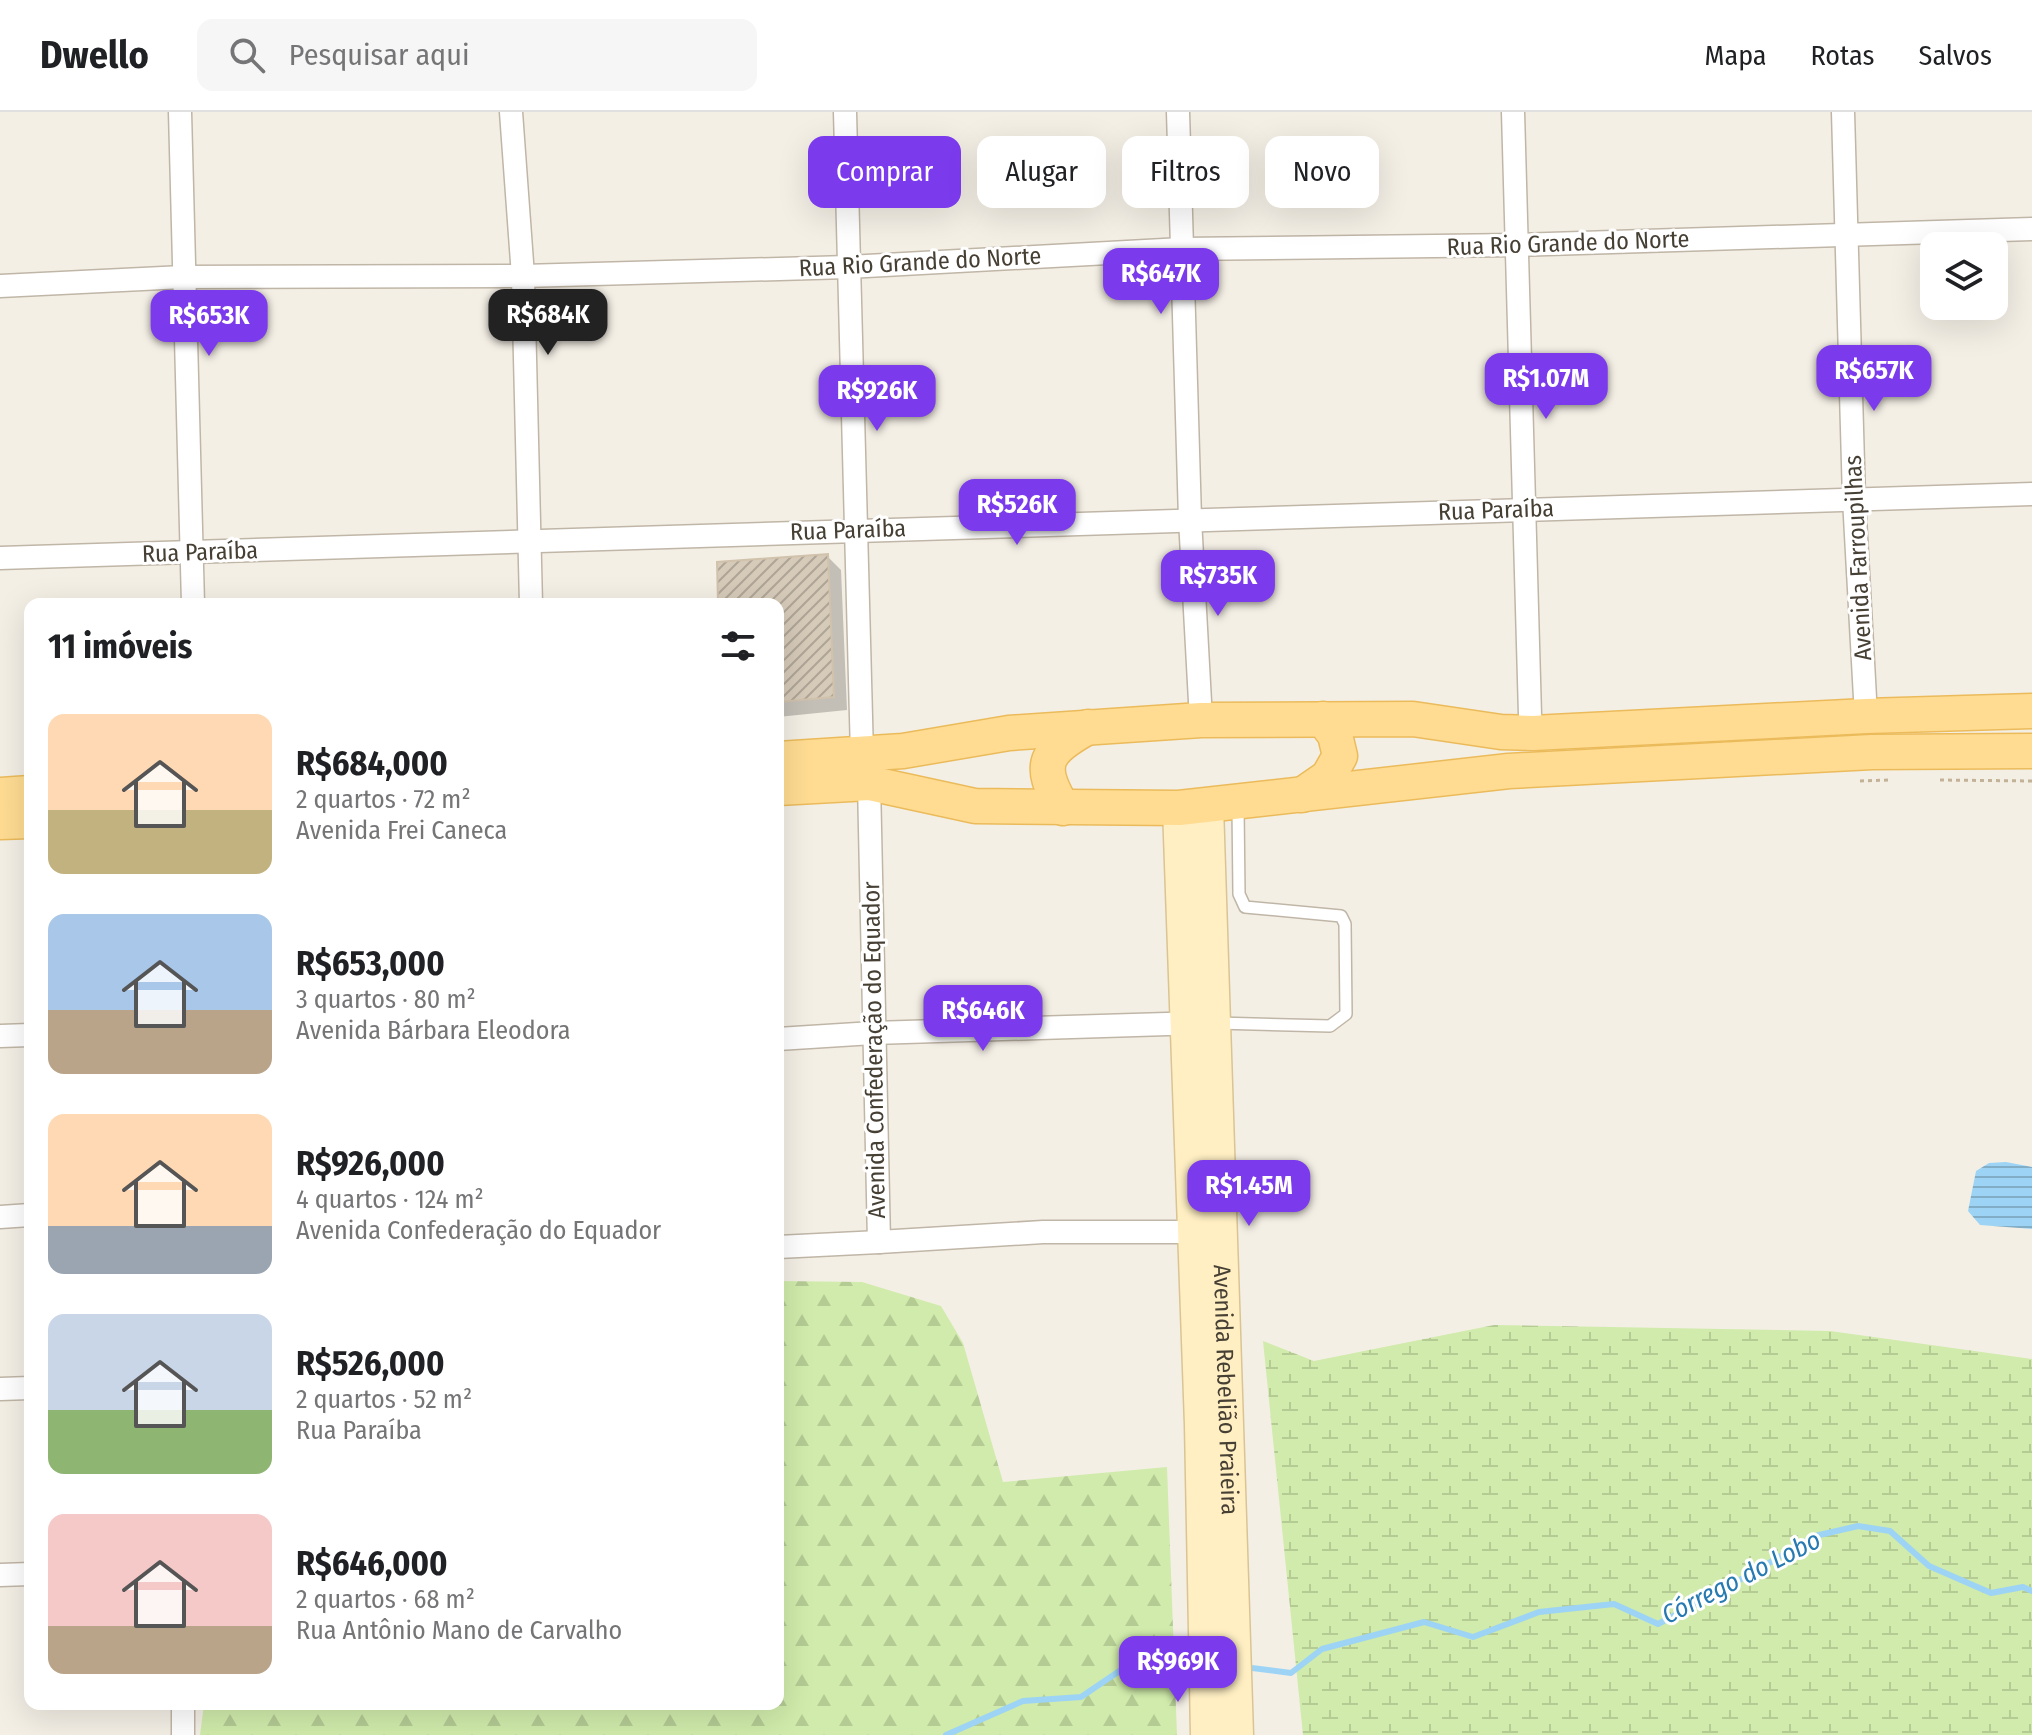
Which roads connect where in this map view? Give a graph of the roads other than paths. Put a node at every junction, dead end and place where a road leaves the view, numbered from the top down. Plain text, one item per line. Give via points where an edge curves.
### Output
1 (180, 112) edge
2 (511, 112) edge
3 (845, 112) edge
4 (1178, 112) edge
5 (1513, 112) edge
6 (1843, 112) edge
7 (2032, 229) edge
8 (1846, 234) junction
9 (1517, 245) junction
10 (1182, 249) junction
11 (848, 267) junction
12 (523, 276) junction
13 (183, 277) junction
14 (0, 286) edge
15 (2032, 494) edge
16 (1854, 499) junction
17 (1526, 509) junction
18 (1190, 519) junction
19 (858, 529) junction
20 (528, 541) junction
21 (192, 553) junction
22 (0, 558) edge
23 (193, 598) edge
24 (531, 598) edge
25 (2032, 711) edge
26 (1866, 716) junction
27 (1323, 719) junction
28 (1201, 720) junction
29 (1089, 727) junction
30 (1533, 733) junction
31 (2032, 751) edge
32 (784, 760) edge
33 (865, 769) junction
34 (784, 787) edge
35 (24, 793) edge
36 (0, 795) edge
37 (1302, 795) junction
38 (1209, 805) junction
39 (1063, 808) junction
40 (24, 821) edge
41 (0, 822) edge
42 (1200, 1023) junction
43 (873, 1033) junction
44 (24, 1035) edge
45 (0, 1036) edge
46 (784, 1039) edge
47 (1202, 1213) junction
48 (24, 1215) edge
49 (0, 1217) edge
50 (879, 1242) junction
51 (784, 1247) edge
52 (24, 1388) edge
53 (0, 1389) edge
54 (24, 1574) edge
55 (0, 1575) edge
56 (1219, 1663) junction
57 (183, 1710) edge
58 (183, 1735) edge
59 (1207, 1735) edge
60 (1237, 1735) edge

1 - 13 street
2 - 12 street
3 - 11 street, Avenida Confederação do Equador
4 - 10 street
5 - 9 street
6 - 8 street, Avenida Farroupilhas
7 - 8 street, Rua Rio Grande do Norte
8 - 9 street, Rua Rio Grande do Norte
8 - 16 street, Avenida Farroupilhas
9 - 10 street, Rua Rio Grande do Norte
9 - 17 street
10 - 11 street, Rua Rio Grande do Norte
10 - 18 street
11 - 12 street, Rua Rio Grande do Norte
11 - 19 street, Avenida Confederação do Equador
12 - 13 street, Rua Rio Grande do Norte
12 - 20 street
13 - 14 street, Rua Rio Grande do Norte
13 - 21 street
15 - 16 street, Rua Paraíba
16 - 17 street, Rua Paraíba
16 - 26 street, Avenida Farroupilhas
17 - 18 street, Rua Paraíba
17 - 30 street
18 - 19 street, Rua Paraíba
18 - 28 street
19 - 20 street, Rua Paraíba
19 - 33 street, Avenida Confederação do Equador
20 - 21 street, Rua Paraíba
20 - 24 street
21 - 22 street, Rua Paraíba
21 - 23 street
25 - 26 main road
26 - 30 main road
27 - 28 main road
27 - 30 main road via 1413,719
27 - 37 main road via 1335,735 1340,756 1328,777
28 - 29 main road
29 - 33 main road via 1009,733 903,751
29 - 39 main road via 1050,757 1049,786
31 - 37 main road via 1872,752 1509,771
32 - 33 main road
33 - 34 main road
33 - 39 main road via 975,806
33 - 43 street, Avenida Confederação do Equador
35 - 36 main road
37 - 38 main road
38 - 39 main road
38 - 42 street, Avenida Rebelião Praieira
38 - 42 lane via 1245,907 1341,916 1346,1014 1330,1026
40 - 41 main road
42 - 43 street
42 - 47 street, Avenida Rebelião Praieira
43 - 46 street
43 - 50 street, Avenida Confederação do Equador
44 - 45 street
47 - 50 street, Avenida Confederação do Equador via 1043,1232
47 - 56 street, Avenida Rebelião Praieira
48 - 49 street
50 - 51 street
52 - 53 street
54 - 55 street
56 - 59 street, Avenida Rebelião Praieira
56 - 60 street, Avenida Rebelião Praieira
57 - 58 street

